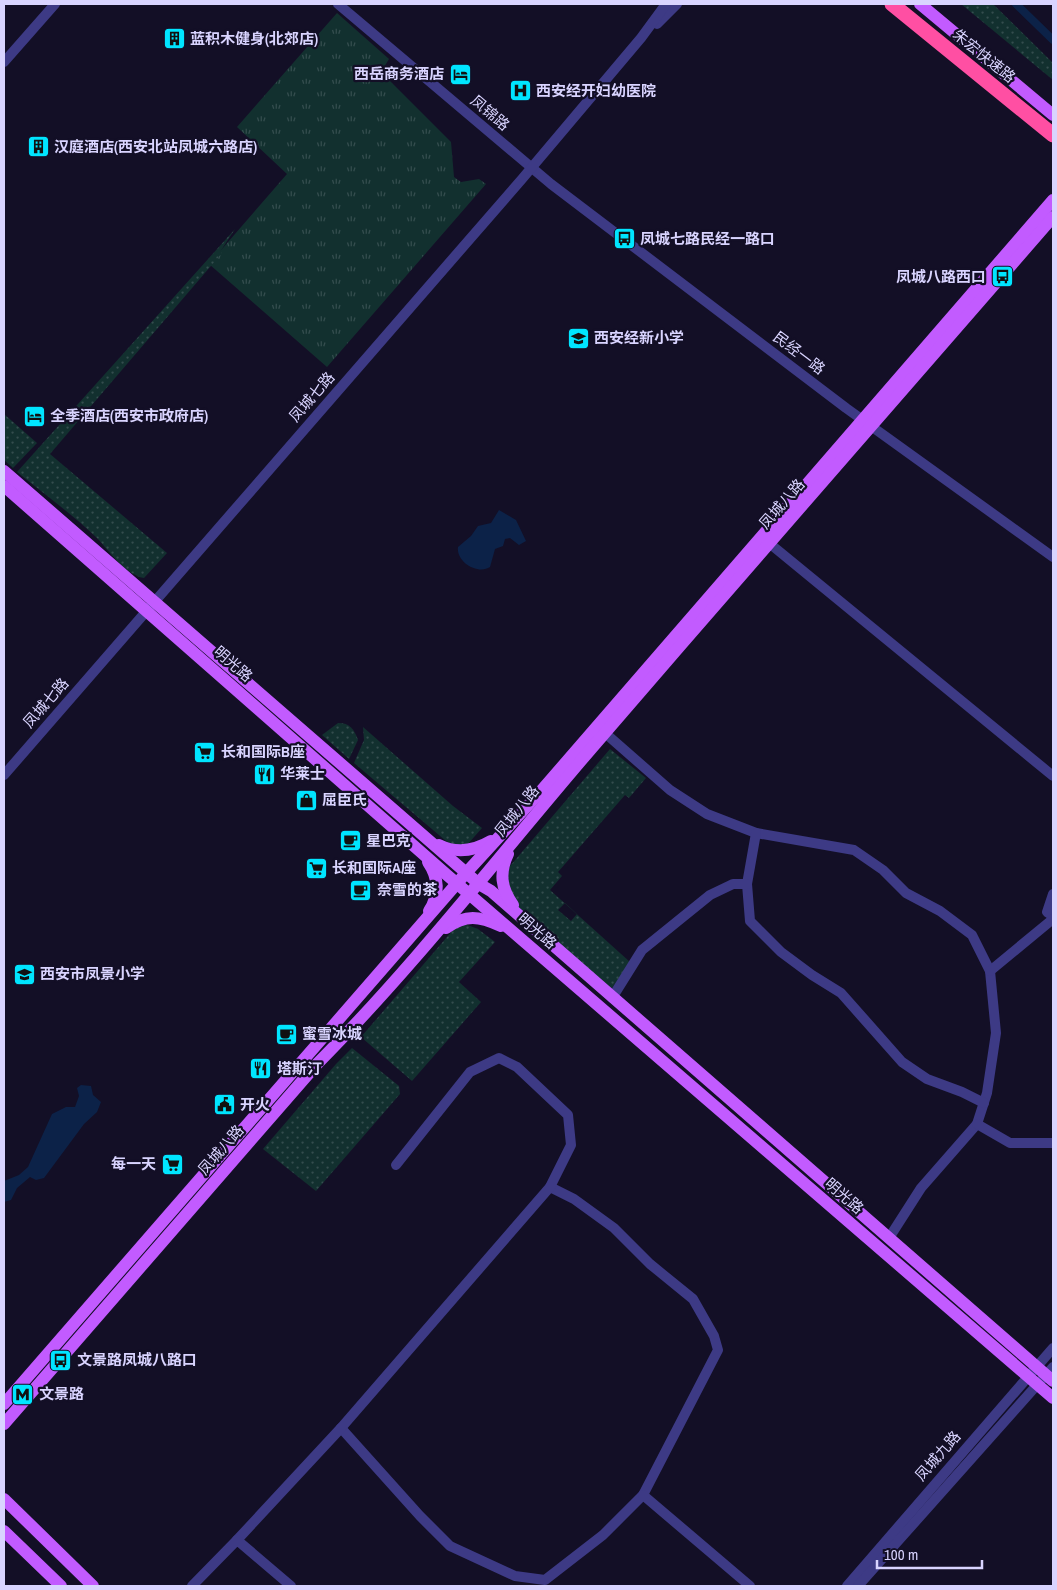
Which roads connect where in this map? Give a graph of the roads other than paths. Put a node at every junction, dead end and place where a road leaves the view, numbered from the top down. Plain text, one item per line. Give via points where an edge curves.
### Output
1 (56, 4) edge
2 (338, 4) edge
3 (666, 4) edge
4 (677, 4) edge
5 (885, 4) edge
6 (892, 4) edge
7 (908, 4) edge
8 (920, 4) edge
9 (641, 38) junction
10 (4, 62) edge
11 (1053, 115) edge
12 (1053, 124) edge
13 (1053, 135) edge
14 (1053, 140) edge
15 (531, 168) junction
16 (1053, 200) edge
17 (1053, 217) edge
18 (867, 423) junction
19 (4, 471) edge
20 (4, 486) edge
21 (769, 543) junction
22 (1053, 557) edge
23 (150, 605) junction
24 (605, 732) junction
25 (4, 775) edge
26 (1053, 776) edge
27 (505, 830) junction
28 (756, 833) junction
29 (515, 839) junction
30 (428, 840) junction
31 (419, 850) junction
32 (466, 873) junction
33 (457, 883) junction
34 (479, 884) junction
35 (747, 884) junction
36 (1053, 894) edge
37 (470, 895) junction
38 (1053, 918) edge
39 (523, 919) junction
40 (417, 931) junction
41 (513, 931) junction
42 (430, 941) junction
43 (990, 971) junction
44 (612, 998) junction
45 (984, 1103) junction
46 (977, 1124) junction
47 (1053, 1143) edge
48 (396, 1165) dead end
49 (550, 1186) junction
50 (889, 1238) junction
51 (1053, 1348) edge
52 (1043, 1375) edge
53 (1053, 1398) edge
54 (4, 1404) edge
55 (4, 1424) edge
56 (342, 1428) junction
57 (642, 1495) junction
58 (4, 1499) edge
59 (4, 1531) edge
60 (238, 1540) junction
61 (61, 1586) edge
62 (93, 1586) edge
63 (192, 1586) edge
64 (291, 1586) edge
65 (750, 1586) edge
66 (848, 1586) edge
67 (858, 1586) edge

1 - 10 street
2 - 15 street, 凤锦路
3 - 9 street, 凤城七路
4 - 9 street, 凤城七路
5 - 14 main road
6 - 13 highway, 朱宏快速路
7 - 12 highway, 朱宏快速路
8 - 11 main road
9 - 15 street, 凤城七路
15 - 18 street, 民经一路
15 - 23 street, 凤城七路
16 - 18 main road, 凤城八路
17 - 18 main road, 凤城八路
18 - 21 main road, 凤城八路
18 - 22 street, 民经一路
18 - 27 main road, 凤城八路
19 - 23 main road, 明光路
20 - 23 main road, 明光路
21 - 24 main road, 凤城八路
21 - 26 street
23 - 25 street, 凤城七路
23 - 30 main road, 明光路
23 - 31 main road, 明光路
24 - 28 street via 670,790 707,814
24 - 29 main road, 凤城八路
27 - 30 main road via 489,842 467,851 445,848
27 - 32 main road, 凤城八路
28 - 35 street
28 - 43 street via 854,850 883,870 906,893 940,911 972,935
29 - 34 main road, 凤城八路
29 - 39 main road via 503,864 502,879 504,891
30 - 32 main road, 明光路
31 - 33 main road, 明光路
31 - 40 main road via 432,868 437,892
32 - 33 main road, 凤城八路
32 - 34 main road, 明光路
33 - 37 main road, 明光路
33 - 40 main road, 凤城八路
34 - 37 main road, 凤城八路
34 - 39 main road, 明光路
35 - 44 street via 733,884 710,895 642,950
35 - 45 street via 750,921 781,952 841,993 902,1062 927,1079
36 - 38 street via 1047,912
37 - 41 main road, 明光路
37 - 42 main road, 凤城八路
38 - 43 street
39 - 44 main road, 明光路
40 - 54 main road, 凤城八路
41 - 42 main road via 488,920 469,917 456,921
41 - 52 main road, 明光路
42 - 55 main road, 凤城八路 via 356,1025 316,1064
43 - 45 street via 996,1032
44 - 50 main road, 明光路
45 - 46 street
46 - 47 street via 1010,1143
46 - 50 street via 921,1188
48 - 49 street via 470,1072 499,1058 517,1067 568,1115 571,1145
49 - 56 street
49 - 57 street via 614,1228 650,1264 693,1299 714,1336 718,1350
50 - 52 main road, 明光路
51 - 52 street, 凤城九路
52 - 53 main road, 明光路
52 - 66 street, 凤城九路
52 - 67 street, 凤城九路
56 - 57 street via 450,1546 515,1576 545,1580 603,1535
56 - 60 street
57 - 65 street
58 - 62 main road
59 - 61 main road
60 - 63 street
60 - 64 street

